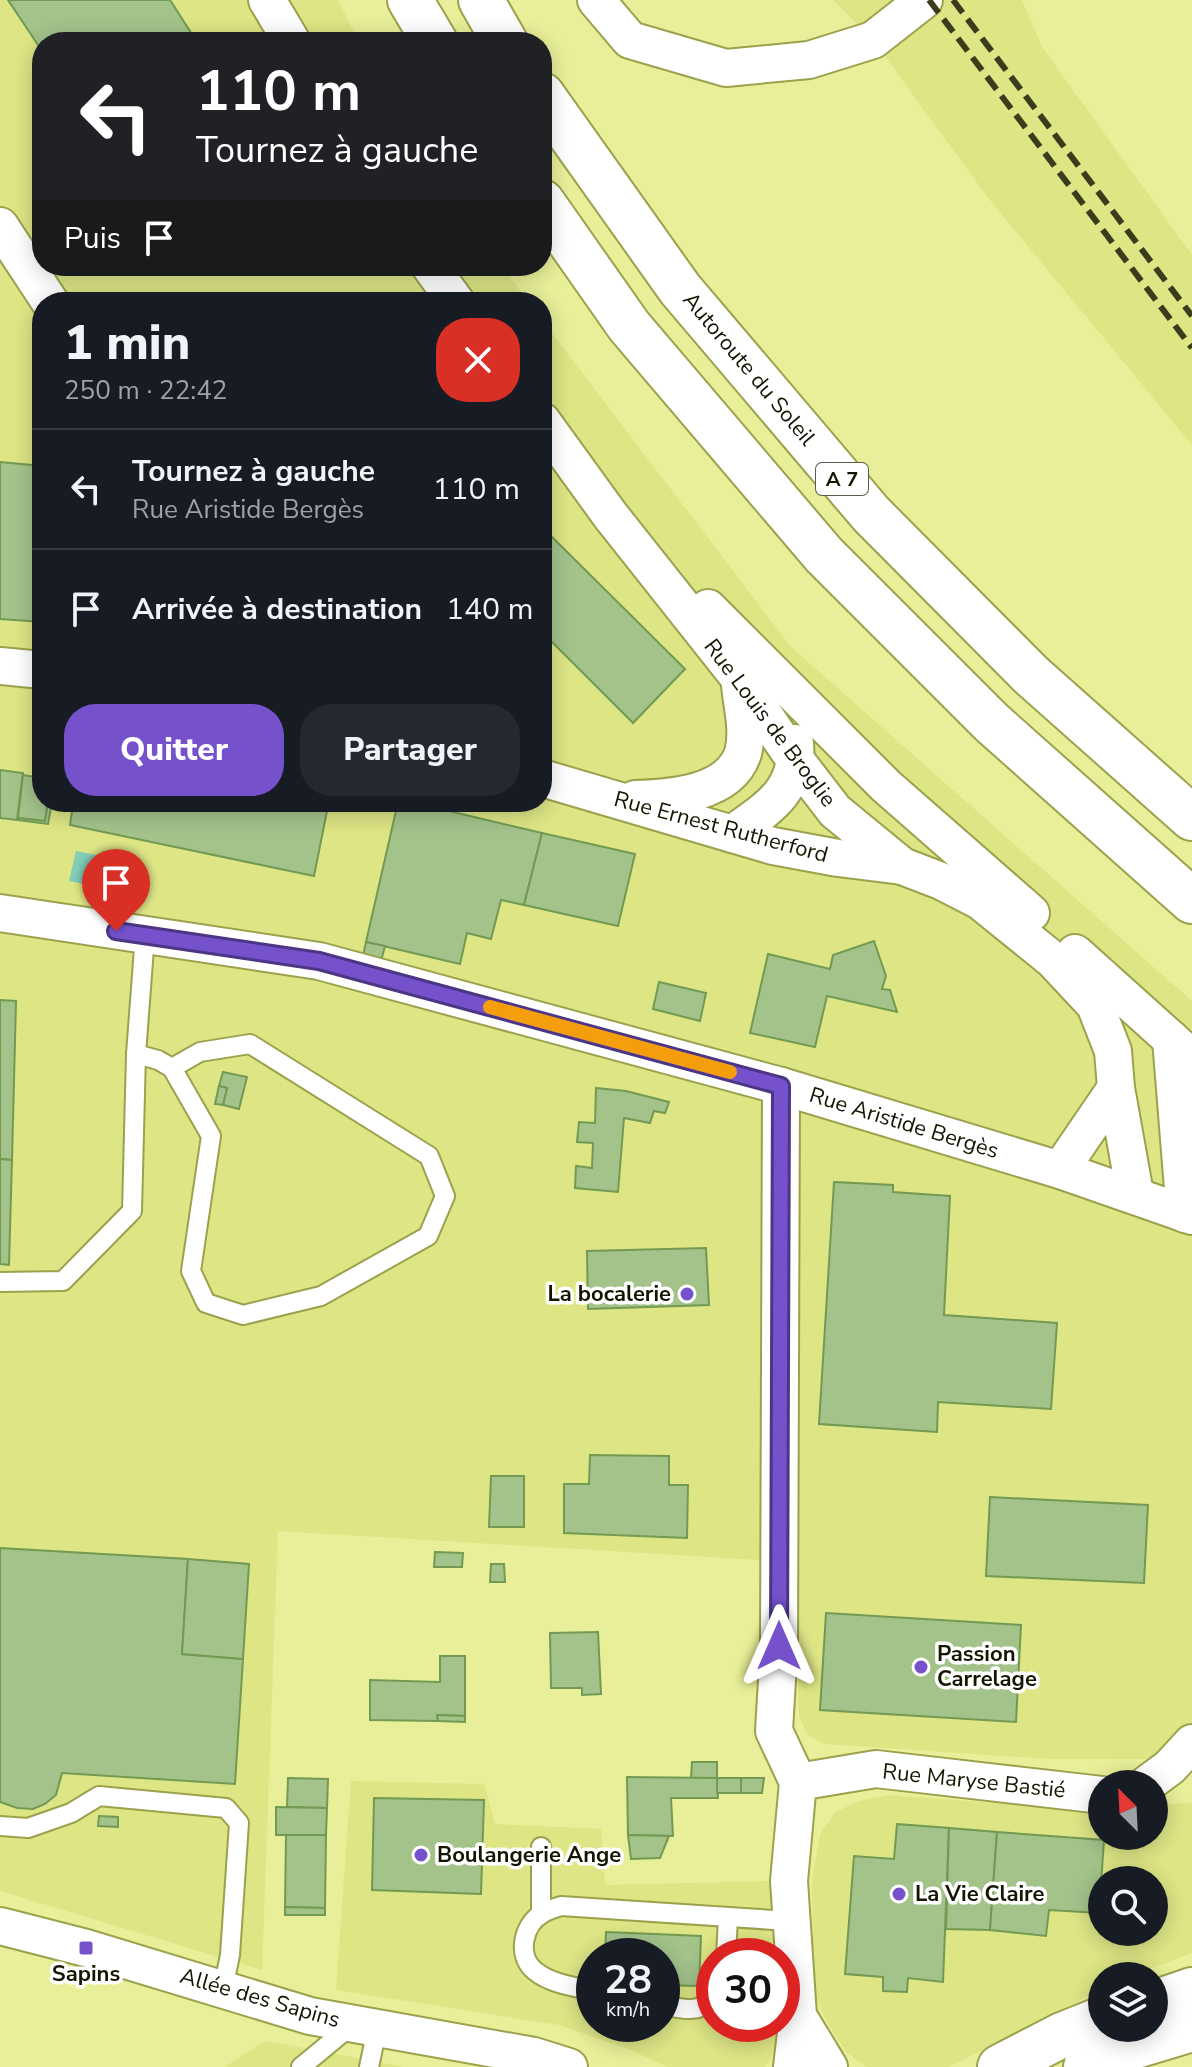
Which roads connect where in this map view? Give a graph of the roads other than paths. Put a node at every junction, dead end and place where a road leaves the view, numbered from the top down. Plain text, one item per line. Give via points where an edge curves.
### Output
1 (267, 0) edge
2 (410, 0) edge
3 (481, 0) edge
4 (596, 0) edge
5 (924, 0) edge
6 (286, 32) edge
7 (429, 32) edge
8 (499, 32) edge
9 (552, 109) edge
10 (552, 216) edge
11 (0, 226) edge
12 (32, 275) edge
13 (552, 435) edge
14 (610, 515) junction
15 (0, 666) edge
16 (32, 669) edge
17 (740, 679) junction
18 (789, 689) junction
19 (797, 762) junction
20 (727, 777) junction
21 (552, 781) edge
22 (886, 786) junction
23 (613, 800) junction
24 (1192, 818) edge
25 (732, 834) junction
26 (902, 866) junction
27 (1192, 901) edge
28 (0, 913) edge
29 (145, 935) junction
30 (1182, 1049) edge
31 (136, 1054) junction
32 (172, 1068) junction
33 (781, 1086) junction
34 (1116, 1088) junction
35 (1060, 1170) junction
36 (1135, 1194) junction
37 (1189, 1215) edge
38 (0, 1282) edge
39 (1192, 1743) edge
40 (1166, 1770) edge
41 (798, 1782) junction
42 (1088, 1793) edge
43 (0, 1826) edge
44 (541, 1847) dead end
45 (541, 1913) junction
46 (728, 1917) junction
47 (789, 1921) junction
48 (0, 1926) edge
49 (727, 1938) edge
50 (791, 1938) edge
51 (576, 1988) edge
52 (223, 1989) junction
53 (1192, 1990) edge
54 (1168, 1998) edge
55 (800, 2019) edge
56 (1088, 2025) edge
57 (365, 2026) junction
58 (1192, 2029) edge
59 (795, 2042) edge
60 (301, 2067) edge
61 (369, 2067) edge
62 (569, 2067) edge
63 (792, 2067) edge
64 (829, 2067) edge
65 (1000, 2067) edge
66 (1086, 2067) edge

1 - 6 street
2 - 7 main road
3 - 8 main road
4 - 5 street via 630,40 726,68 809,60 873,40
9 - 24 main road, Autoroute du Soleil / A 7 via 680,289 871,514 1031,675
10 - 27 main road, A 7 via 629,326 824,555 991,722
11 - 12 street
13 - 14 street, Rue Louis de Broglie
14 - 17 street, Rue Louis de Broglie
14 - 18 street via 625,518
15 - 16 street
17 - 19 street, Rue Louis de Broglie
17 - 20 street via 746,727 742,755
18 - 19 street
18 - 22 street
19 - 20 street
19 - 22 street via 826,762
19 - 25 street via 790,782 769,809
19 - 26 street, Rue Louis de Broglie via 835,811
20 - 23 street via 692,794
21 - 23 street, Rue Ernest Rutherford
22 - 30 street
23 - 25 street, Rue Ernest Rutherford
25 - 26 street, Rue Ernest Rutherford
26 - 34 street, Rue Louis de Broglie via 980,901 1053,960 1095,1005 1113,1051
28 - 29 street, Rue Aristide Bergès
29 - 31 lane
29 - 33 street, Rue Aristide Bergès via 319,961
30 - 37 street
31 - 32 lane
31 - 38 lane via 132,1211 63,1281
32 - 32 lane via 211,1136 191,1271 206,1303 243,1315 321,1296 428,1236 445,1196 429,1156 250,1044 200,1052
33 - 35 street, Rue Aristide Bergès
33 - 41 street via 779,1646 774,1731
34 - 35 street
34 - 36 street, Rue Louis de Broglie
35 - 36 street
36 - 37 street
39 - 40 street
41 - 42 street, Rue Maryse Bastié via 876,1769
41 - 47 street
43 - 52 lane via 28,1828 99,1796 226,1808 239,1823
44 - 45 lane
45 - 46 lane via 561,1906
45 - 51 lane via 528,1929 526,1960 535,1971
46 - 47 lane
46 - 49 lane
47 - 50 street
48 - 52 street, Allée des Sapins
52 - 57 street, Allée des Sapins via 280,2008
53 - 54 main road
55 - 64 street
56 - 65 main road
57 - 60 lane
57 - 61 lane
57 - 62 street, Allée des Sapins
58 - 66 main road
59 - 63 street

